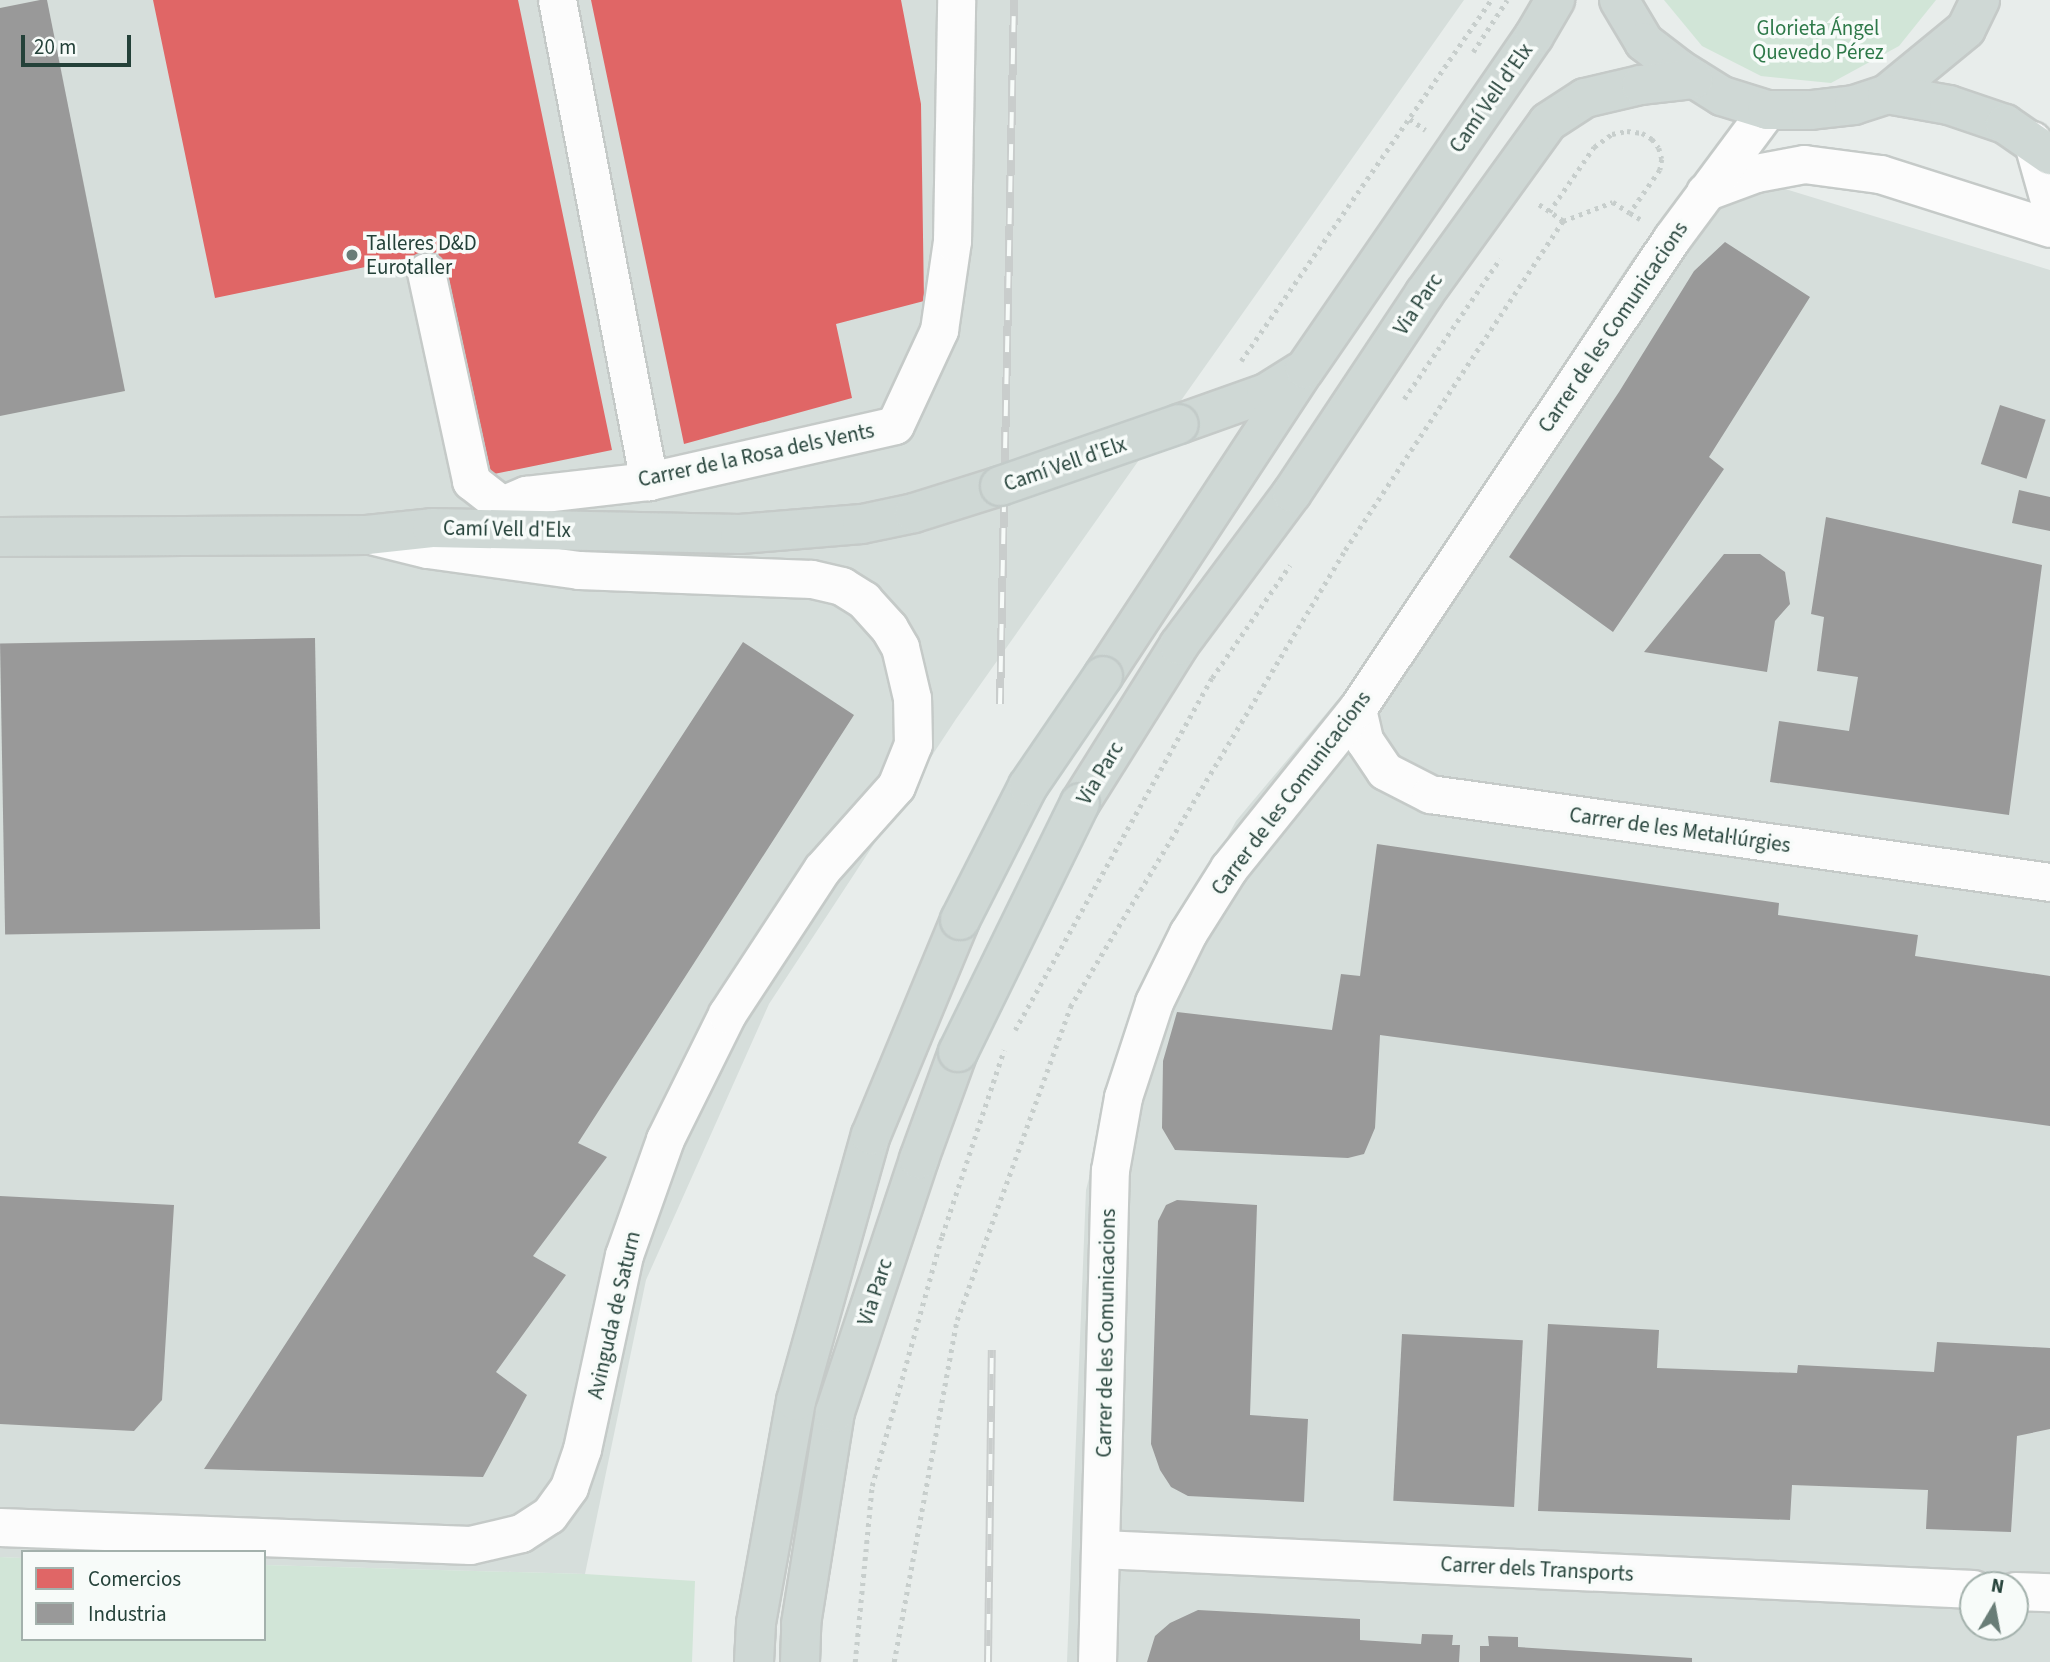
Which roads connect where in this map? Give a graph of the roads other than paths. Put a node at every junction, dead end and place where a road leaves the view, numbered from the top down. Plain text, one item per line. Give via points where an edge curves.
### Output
1 (557, 0) edge
2 (956, 0) edge
3 (1555, 0) edge
4 (1619, 0) edge
5 (1980, 0) edge
6 (1694, 79) junction
7 (1887, 94) junction
8 (1767, 110) junction
9 (2041, 147) edge
10 (1705, 192) junction
11 (2050, 204) edge
12 (2050, 228) edge
13 (426, 272) dead end
14 (1305, 369) junction
15 (649, 481) junction
16 (502, 517) junction
17 (370, 535) junction
18 (0, 537) edge
19 (864, 600) joint
20 (1357, 709) junction
21 (2050, 882) edge
22 (0, 1527) edge
23 (1101, 1549) junction
24 (1959, 1588) edge
25 (2029, 1591) edge
26 (2050, 1592) edge
27 (754, 1662) edge
28 (800, 1662) edge
29 (1097, 1662) edge

1 - 15 street
2 - 15 street, Carrer de la Rosa dels Vents via 952,241 939,330 895,425
3 - 14 main road, Camí Vell d'Elx
4 - 6 main road via 1644,42
5 - 7 main road via 1966,29
6 - 8 main road via 1722,96
6 - 28 main road, Via Parc, bridge via 1585,98 1548,122 1522,182 1424,294 1292,493 1179,645 1080,803 958,1052 835,1412 801,1624
7 - 8 main road via 1854,105
7 - 9 main road via 1949,105 2005,124
8 - 10 street, Carrer de les Comunicacions
9 - 11 street
10 - 12 street via 1756,173 1804,164 1880,174
10 - 20 street, Carrer de les Comunicacions
13 - 16 street via 471,481
14 - 16 main road, Camí Vell d'Elx, bridge via 1266,393 1220,410 914,513 830,528 740,534
14 - 27 main road, bridge via 1028,786 960,920 872,1135 796,1401 755,1623
15 - 16 street, Carrer de la Rosa dels Vents via 526,495
16 - 17 main road, Camí Vell d'Elx
17 - 18 main road, Camí Vell d'Elx
17 - 19 street, Camí Vell d'Elx via 427,549 579,569 811,579 842,586
19 - 22 street, Avinguda de Saturn via 900,647 912,698 914,744 896,786 822,869 727,1014 665,1139 624,1255 582,1449 569,1487 549,1515 520,1533 470,1545
20 - 21 street, Carrer de les Metal·lúrgies via 1364,740 1385,771 1430,794
20 - 23 street, Carrer de les Comunicacions via 1229,868 1188,933 1154,1002 1123,1097 1110,1170
23 - 24 street, Carrer dels Transports
23 - 29 street, Carrer de les Comunicacions
25 - 26 street

